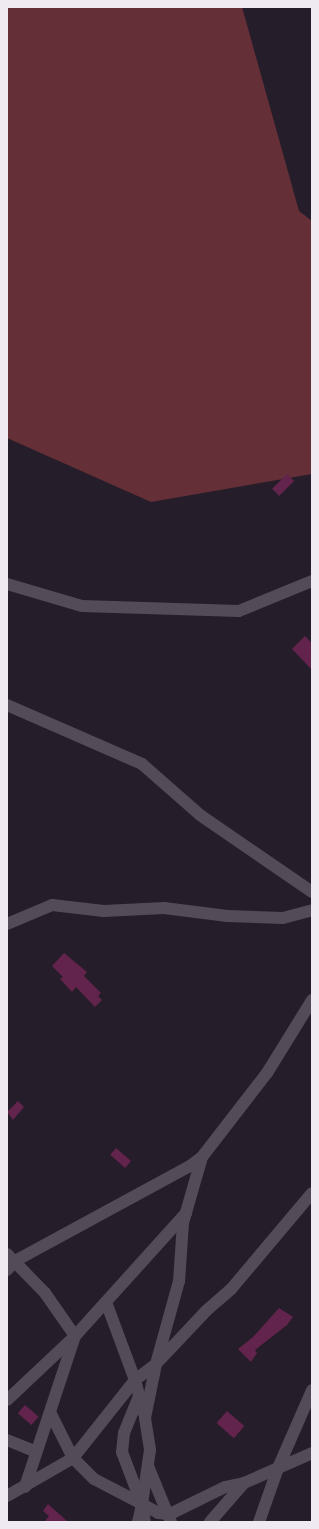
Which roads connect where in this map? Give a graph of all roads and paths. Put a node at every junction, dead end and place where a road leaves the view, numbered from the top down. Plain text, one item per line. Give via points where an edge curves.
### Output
1 (312, 581) edge
2 (7, 584) edge
3 (7, 705) edge
4 (312, 892) edge
5 (312, 910) edge
6 (7, 924) edge
7 (312, 1000) edge
8 (202, 1157) junction
9 (312, 1193) edge
10 (186, 1212) junction
11 (11, 1257) edge
12 (7, 1270) edge
13 (106, 1302) junction
14 (75, 1336) junction
15 (156, 1364) junction
16 (135, 1380) junction
17 (312, 1390) edge
18 (140, 1396) junction
19 (7, 1400) edge
20 (51, 1414) junction
21 (145, 1418) junction
22 (7, 1440) edge
23 (36, 1452) junction
24 (312, 1454) edge
25 (73, 1458) junction
26 (148, 1466) junction
27 (278, 1468) junction
28 (244, 1483) junction
29 (25, 1487) junction
30 (7, 1496) edge
31 (142, 1504) junction
32 (170, 1518) edge
33 (138, 1522) edge
34 (145, 1522) edge
35 (210, 1522) edge
36 (259, 1522) edge

1 - 2 street via 239,611 82,606
3 - 4 street via 142,764 200,815
5 - 6 street via 282,918 227,916 164,908 104,911 52,905
7 - 8 street via 268,1073
8 - 10 street
8 - 11 street via 190,1166
9 - 15 street via 232,1288
10 - 13 street
10 - 15 street via 179,1281
11 - 12 street
11 - 14 street via 45,1293
13 - 14 street
13 - 16 street
14 - 19 street
14 - 20 street
15 - 16 street
15 - 21 street
16 - 18 street
16 - 25 street
17 - 27 street
18 - 21 street
18 - 31 street via 124,1433 122,1452
20 - 23 street
20 - 25 street
21 - 26 street via 150,1450
22 - 23 street
23 - 29 street
24 - 27 street
25 - 29 street
25 - 31 street via 94,1479
26 - 31 street
26 - 32 street
27 - 28 street
27 - 36 street
28 - 32 street via 225,1487
28 - 35 street
29 - 30 street
31 - 32 street
31 - 33 street
31 - 34 street

